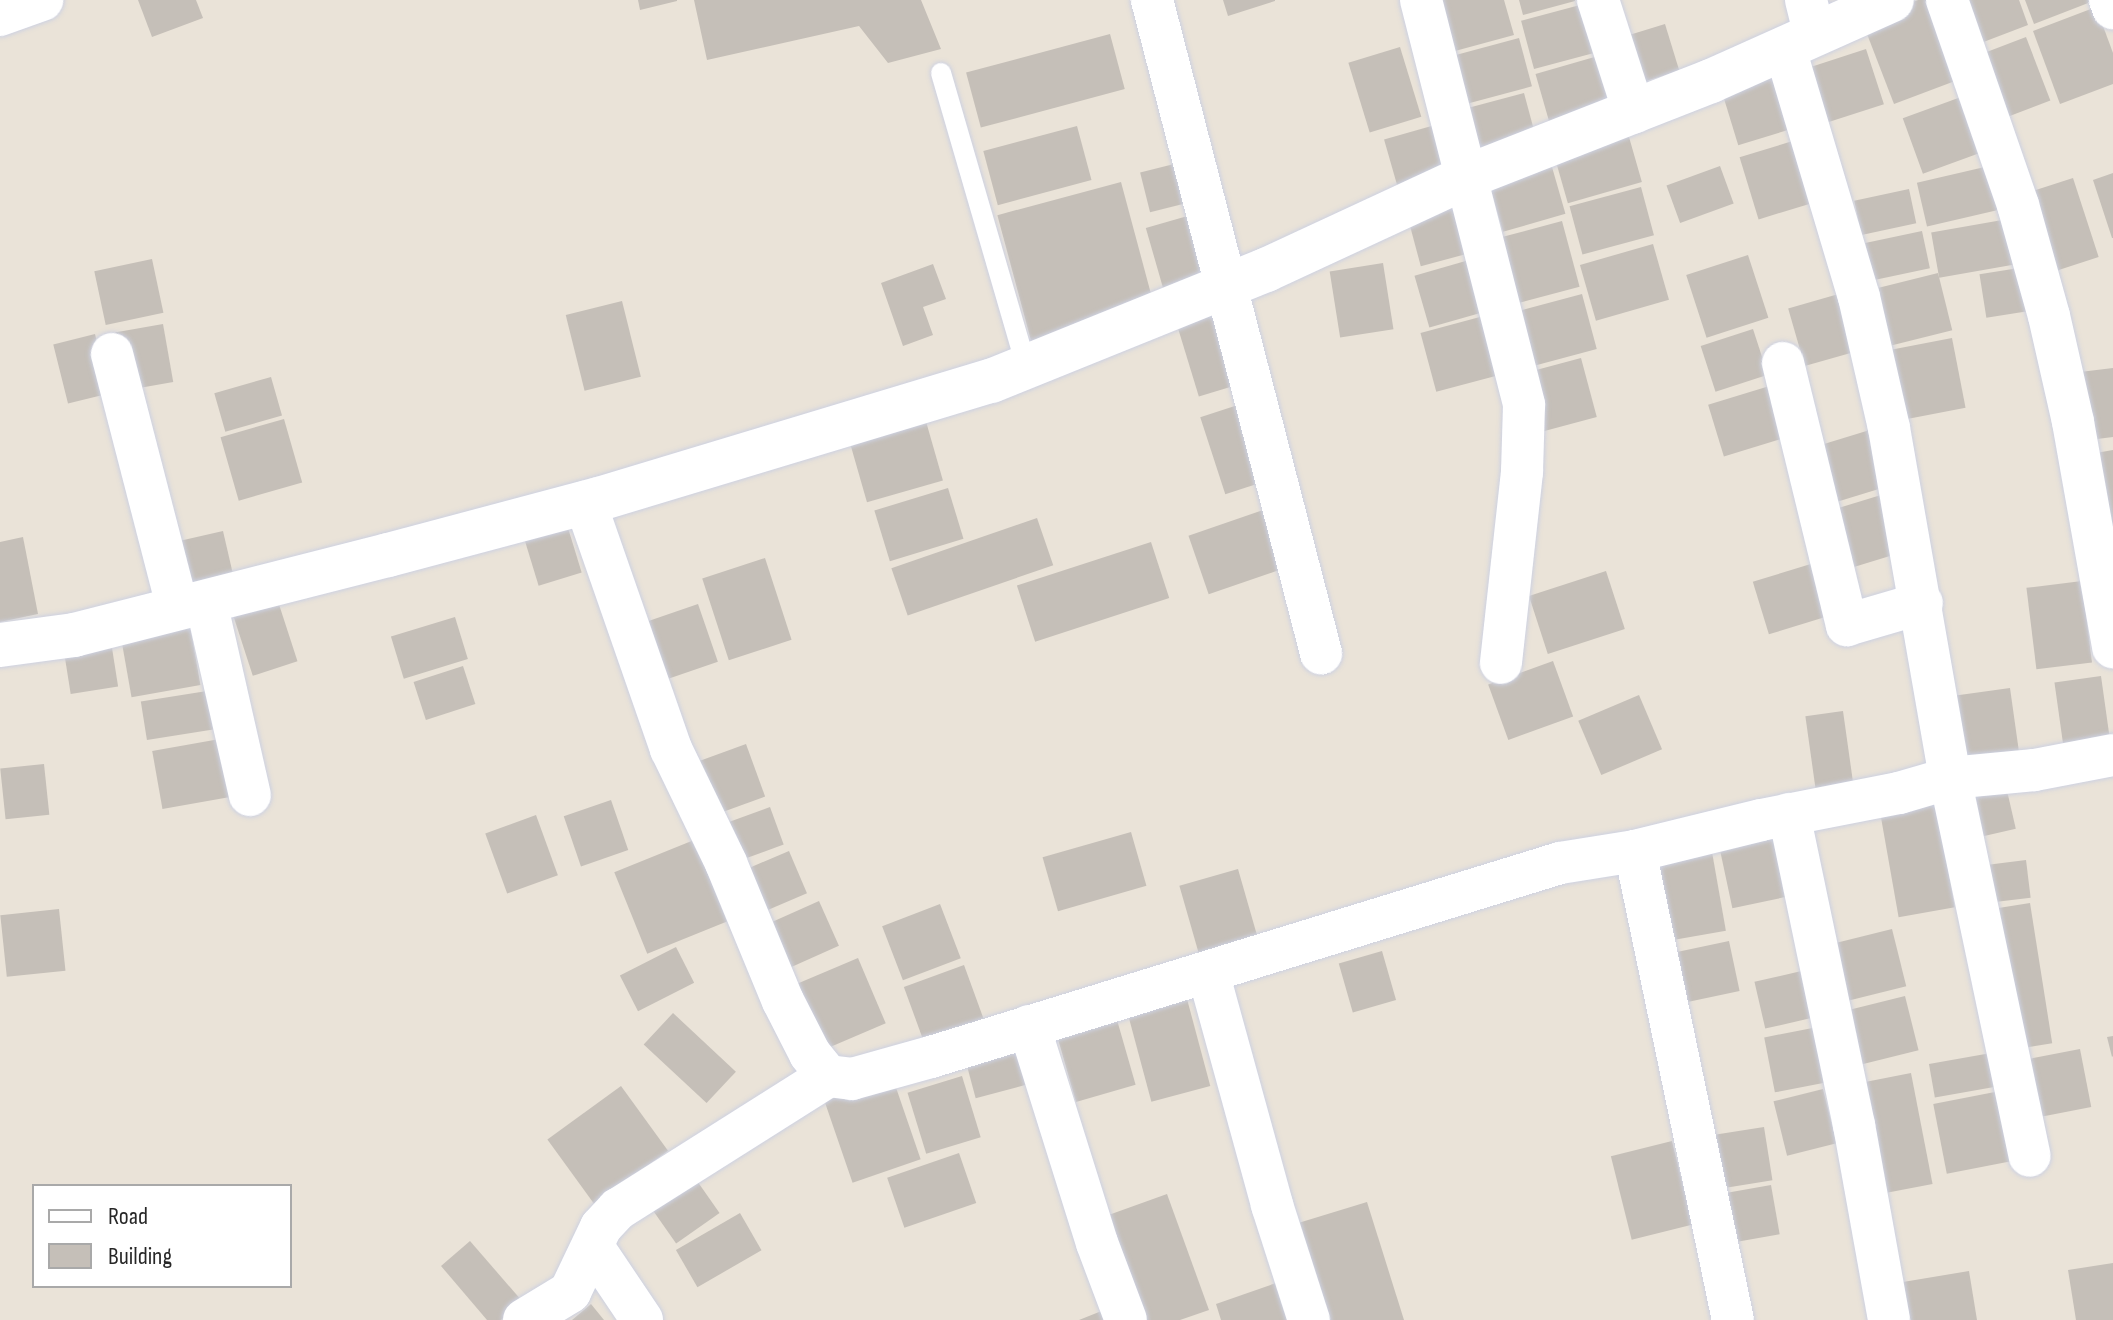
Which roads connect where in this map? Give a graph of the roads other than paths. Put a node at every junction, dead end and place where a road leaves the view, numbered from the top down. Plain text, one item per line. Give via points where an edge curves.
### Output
1 (42, 0) edge
2 (1152, 0) edge
3 (1421, 0) edge
4 (1598, 0) edge
5 (1892, 0) edge
6 (1947, 0) edge
7 (2110, 0) edge
8 (2113, 8) edge
9 (0, 15) edge
10 (1802, 28) edge
11 (941, 73) dead end
12 (1634, 112) junction
13 (1466, 177) junction
14 (1224, 288) junction
15 (112, 354) dead end
16 (1783, 363) dead end
17 (1026, 366) junction
18 (585, 502) junction
19 (1922, 603) junction
20 (192, 605) junction
21 (0, 645) edge
22 (2113, 647) edge
23 (1321, 653) dead end
24 (1501, 663) dead end
25 (2113, 755) edge
26 (1950, 778) junction
27 (250, 795) dead end
28 (1789, 814) junction
29 (1635, 851) junction
30 (1208, 972) junction
31 (1029, 1026) junction
32 (828, 1076) junction
33 (2030, 1156) dead end
34 (593, 1247) junction
35 (524, 1320) edge
36 (642, 1320) edge
37 (1126, 1320) edge
38 (1309, 1320) edge
39 (1733, 1320) edge
40 (1889, 1320) edge

1 - 9 street
2 - 14 street
3 - 13 street
4 - 12 street
5 - 10 street
6 - 22 street via 2018,205 2049,316
7 - 8 street
10 - 12 street
10 - 19 street
11 - 17 lane
12 - 13 street
13 - 14 street
13 - 24 street via 1524,405
14 - 17 street
14 - 23 street
15 - 20 street
16 - 19 street via 1847,625
17 - 18 street via 991,381
18 - 20 street
18 - 32 street via 671,749 783,1001 810,1054
19 - 26 street
20 - 21 street via 74,635
20 - 27 street
25 - 26 street
26 - 28 street
26 - 33 street
28 - 29 street
28 - 40 street
29 - 30 street via 1507,877
29 - 39 street
30 - 31 street
30 - 38 street
31 - 32 street via 852,1079
31 - 37 street
32 - 34 street via 618,1209 601,1227
34 - 35 street via 570,1292
34 - 36 street

